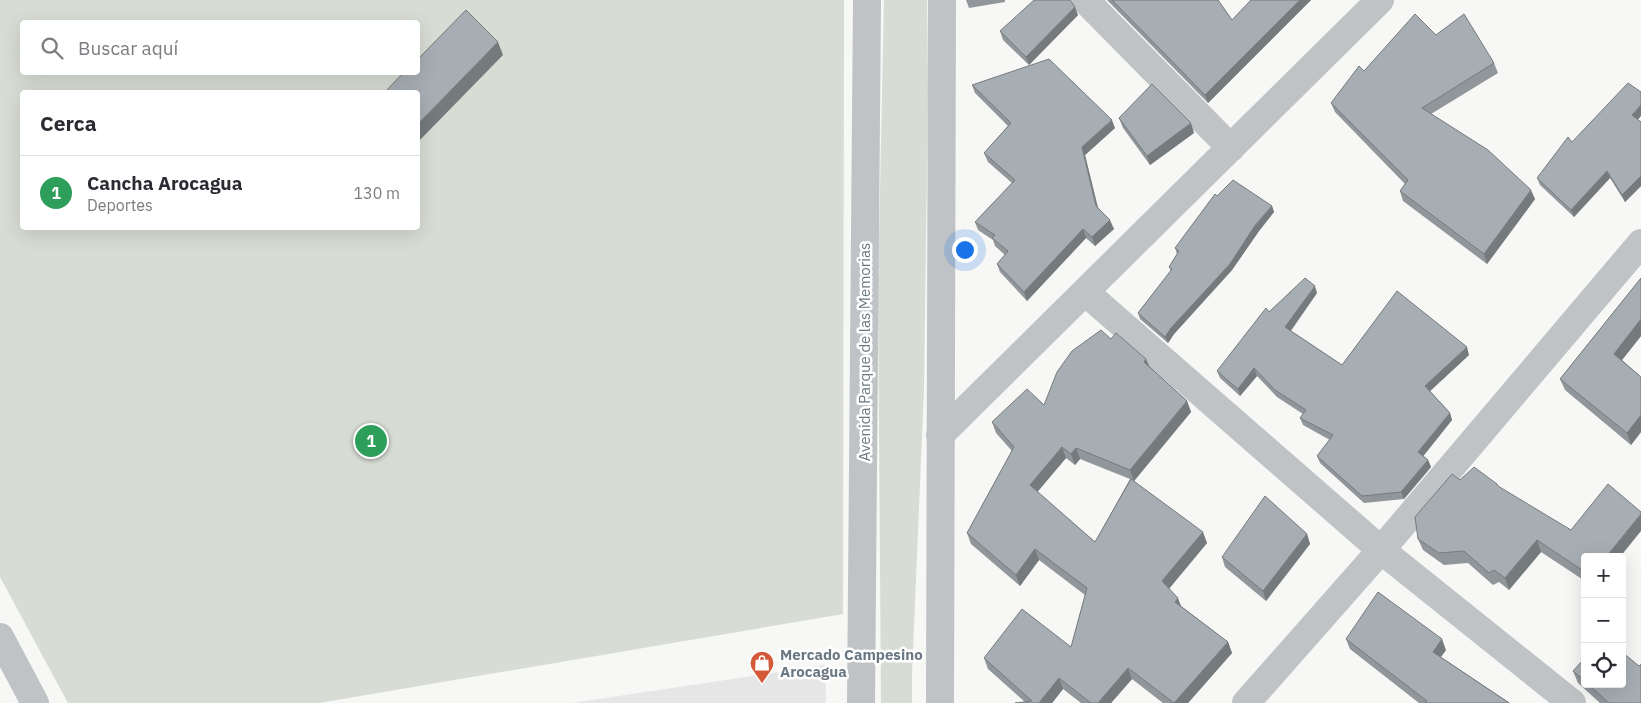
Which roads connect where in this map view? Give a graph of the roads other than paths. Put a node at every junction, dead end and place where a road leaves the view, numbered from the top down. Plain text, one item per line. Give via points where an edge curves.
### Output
1 (867, 0) edge
2 (942, 0) edge
3 (1084, 0) edge
4 (1380, 0) edge
5 (1231, 148) junction
6 (1641, 243) edge
7 (1085, 292) junction
8 (940, 436) junction
9 (1381, 550) junction
10 (0, 637) edge
11 (35, 703) edge
12 (861, 703) edge
13 (940, 703) edge
14 (1246, 703) edge
15 (1572, 703) edge

1 - 12 street, Avenida Parque de las Memorias
2 - 8 street
3 - 5 street
4 - 5 street
5 - 7 street
6 - 9 street
7 - 8 street
7 - 9 street
8 - 13 street
9 - 14 street
9 - 15 street
10 - 11 street

